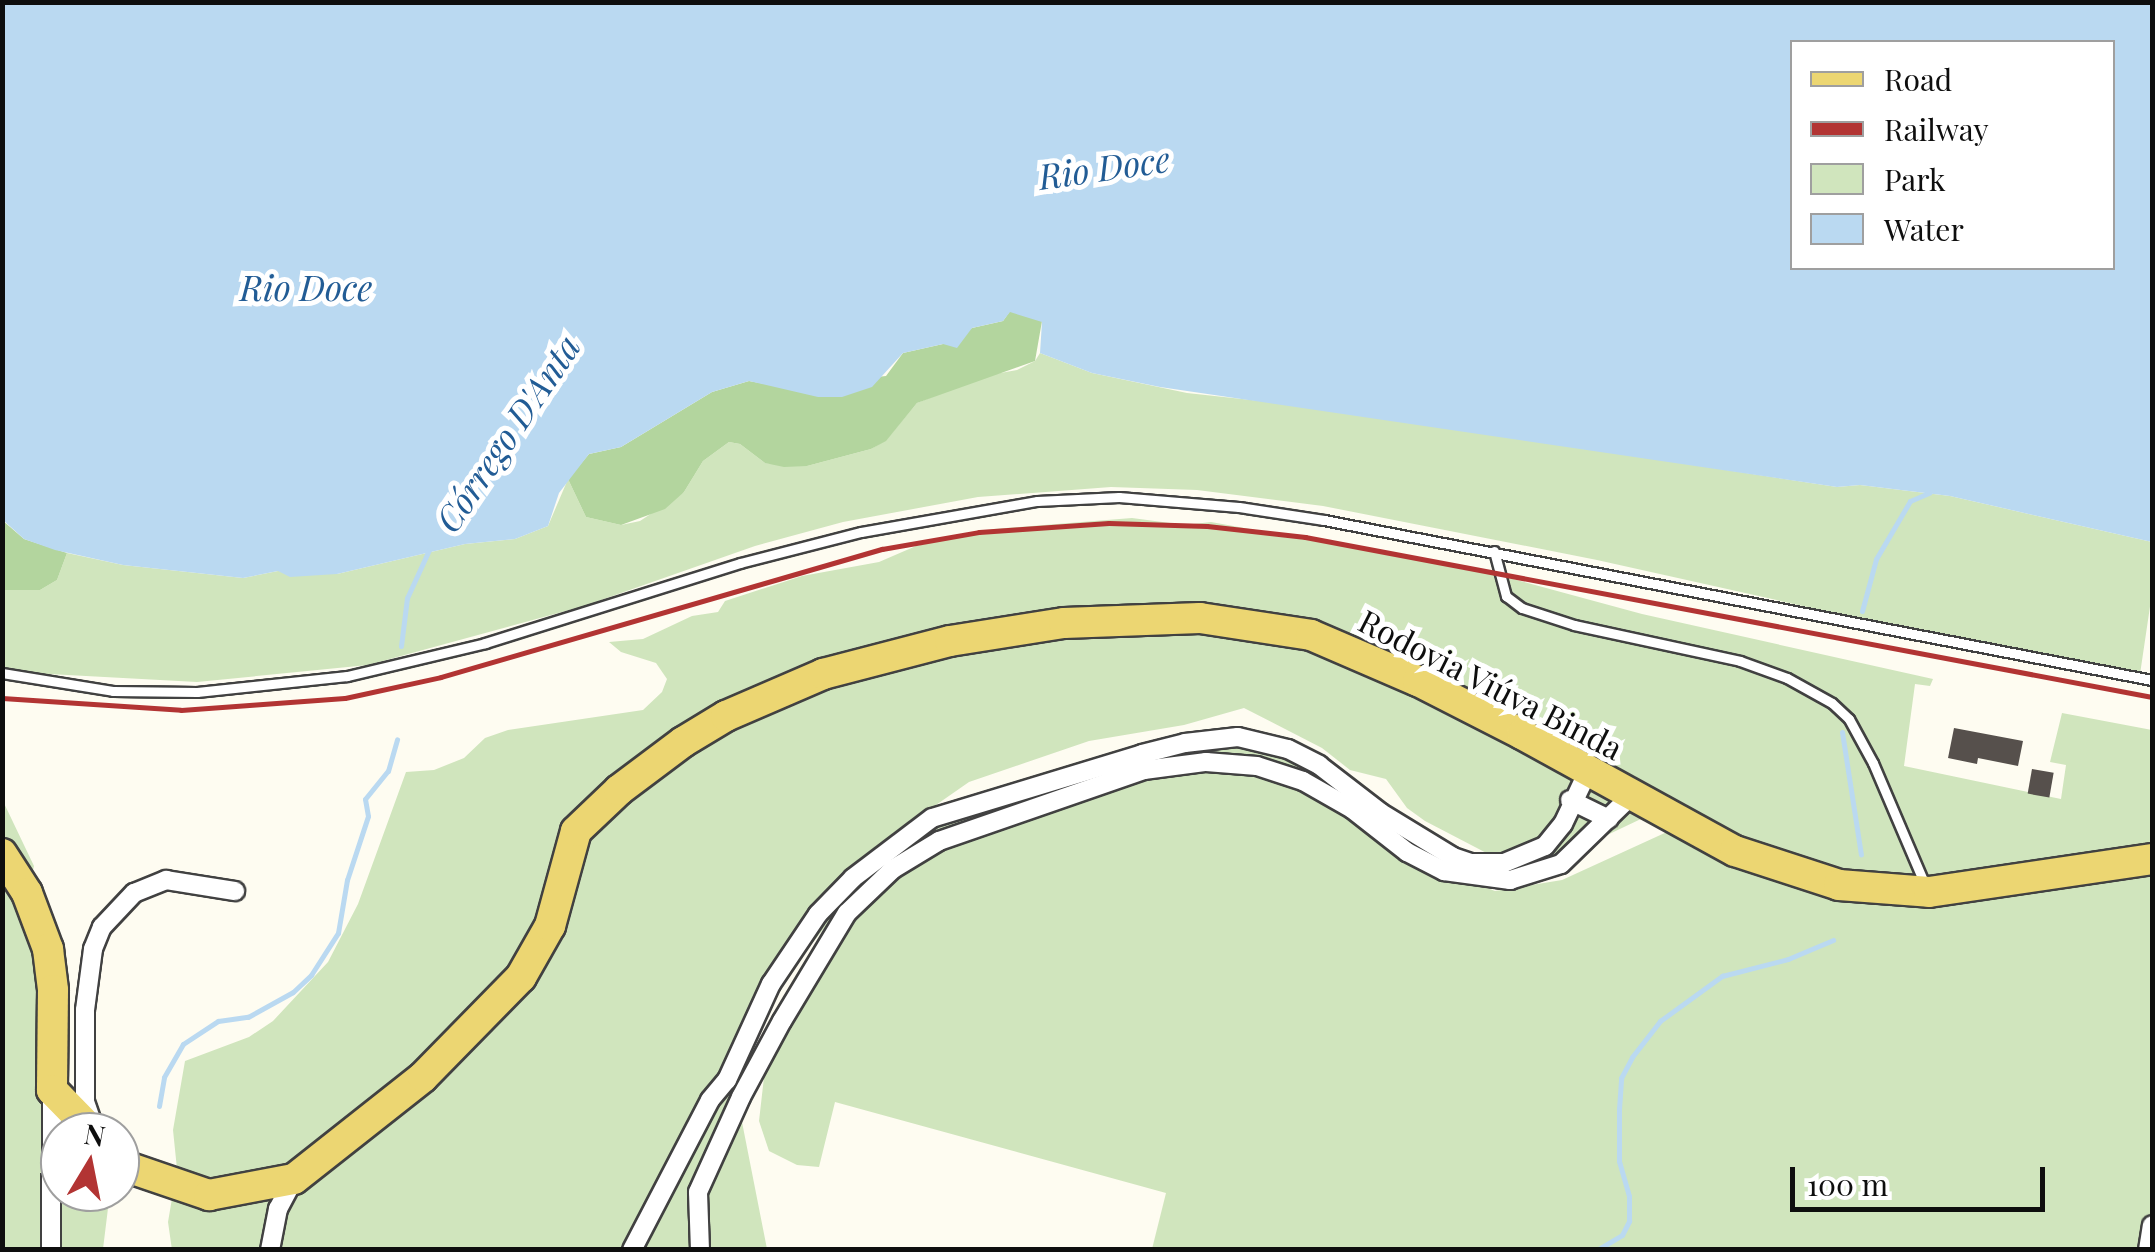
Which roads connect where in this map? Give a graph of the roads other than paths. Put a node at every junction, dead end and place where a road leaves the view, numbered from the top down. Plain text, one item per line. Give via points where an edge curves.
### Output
1 (1494, 552) junction
2 (2, 673) edge
3 (2152, 680) edge
4 (1588, 771) junction
5 (1632, 795) junction
6 (1570, 800) junction
7 (1609, 819) junction
8 (2, 854) edge
9 (2152, 859) edge
10 (235, 891) dead end
11 (1929, 892) junction
12 (744, 1037) junction
13 (768, 1046) junction
14 (52, 1090) junction
15 (74, 1112) edge
16 (88, 1112) edge
17 (140, 1171) edge
18 (294, 1179) junction
19 (2152, 1225) edge
20 (51, 1250) edge
21 (270, 1250) edge
22 (632, 1250) edge
23 (700, 1250) edge
24 (2148, 1250) edge

1 - 2 lane via 1239,506 1119,497 1037,501 938,516 740,563 486,643 347,676 198,692 114,690
1 - 3 lane
1 - 11 lane via 1506,596 1522,608 1740,661 1832,704 1849,719 1872,763
4 - 5 main road, Rodovia Viúva Binda
4 - 6 street
4 - 18 main road, Rodovia Viúva Binda via 1418,681 1311,635 1200,618 1064,623 950,641 823,674 703,729 589,816 568,849 550,926 521,977 423,1077
5 - 7 street
5 - 11 main road, Rodovia Viúva Binda via 1735,851 1808,877 1872,890
6 - 7 street
6 - 12 street via 1563,824 1545,846 1504,862 1470,863 1382,812 1320,764 1261,741 1185,742 1034,784 932,818 854,878 818,914
7 - 13 street via 1561,864 1510,880 1476,878 1444,871 1303,781 1257,766 1206,762 1144,770 939,841 893,868 846,913
8 - 14 main road via 48,949
9 - 11 main road, Rodovia Viúva Binda
10 - 16 street via 166,880 134,893 102,927 87,980
12 - 13 street
12 - 22 street
13 - 23 street via 698,1192
14 - 15 main road
14 - 20 street
17 - 18 main road, Rodovia Viúva Binda via 209,1195
18 - 21 street via 278,1209
19 - 24 street

